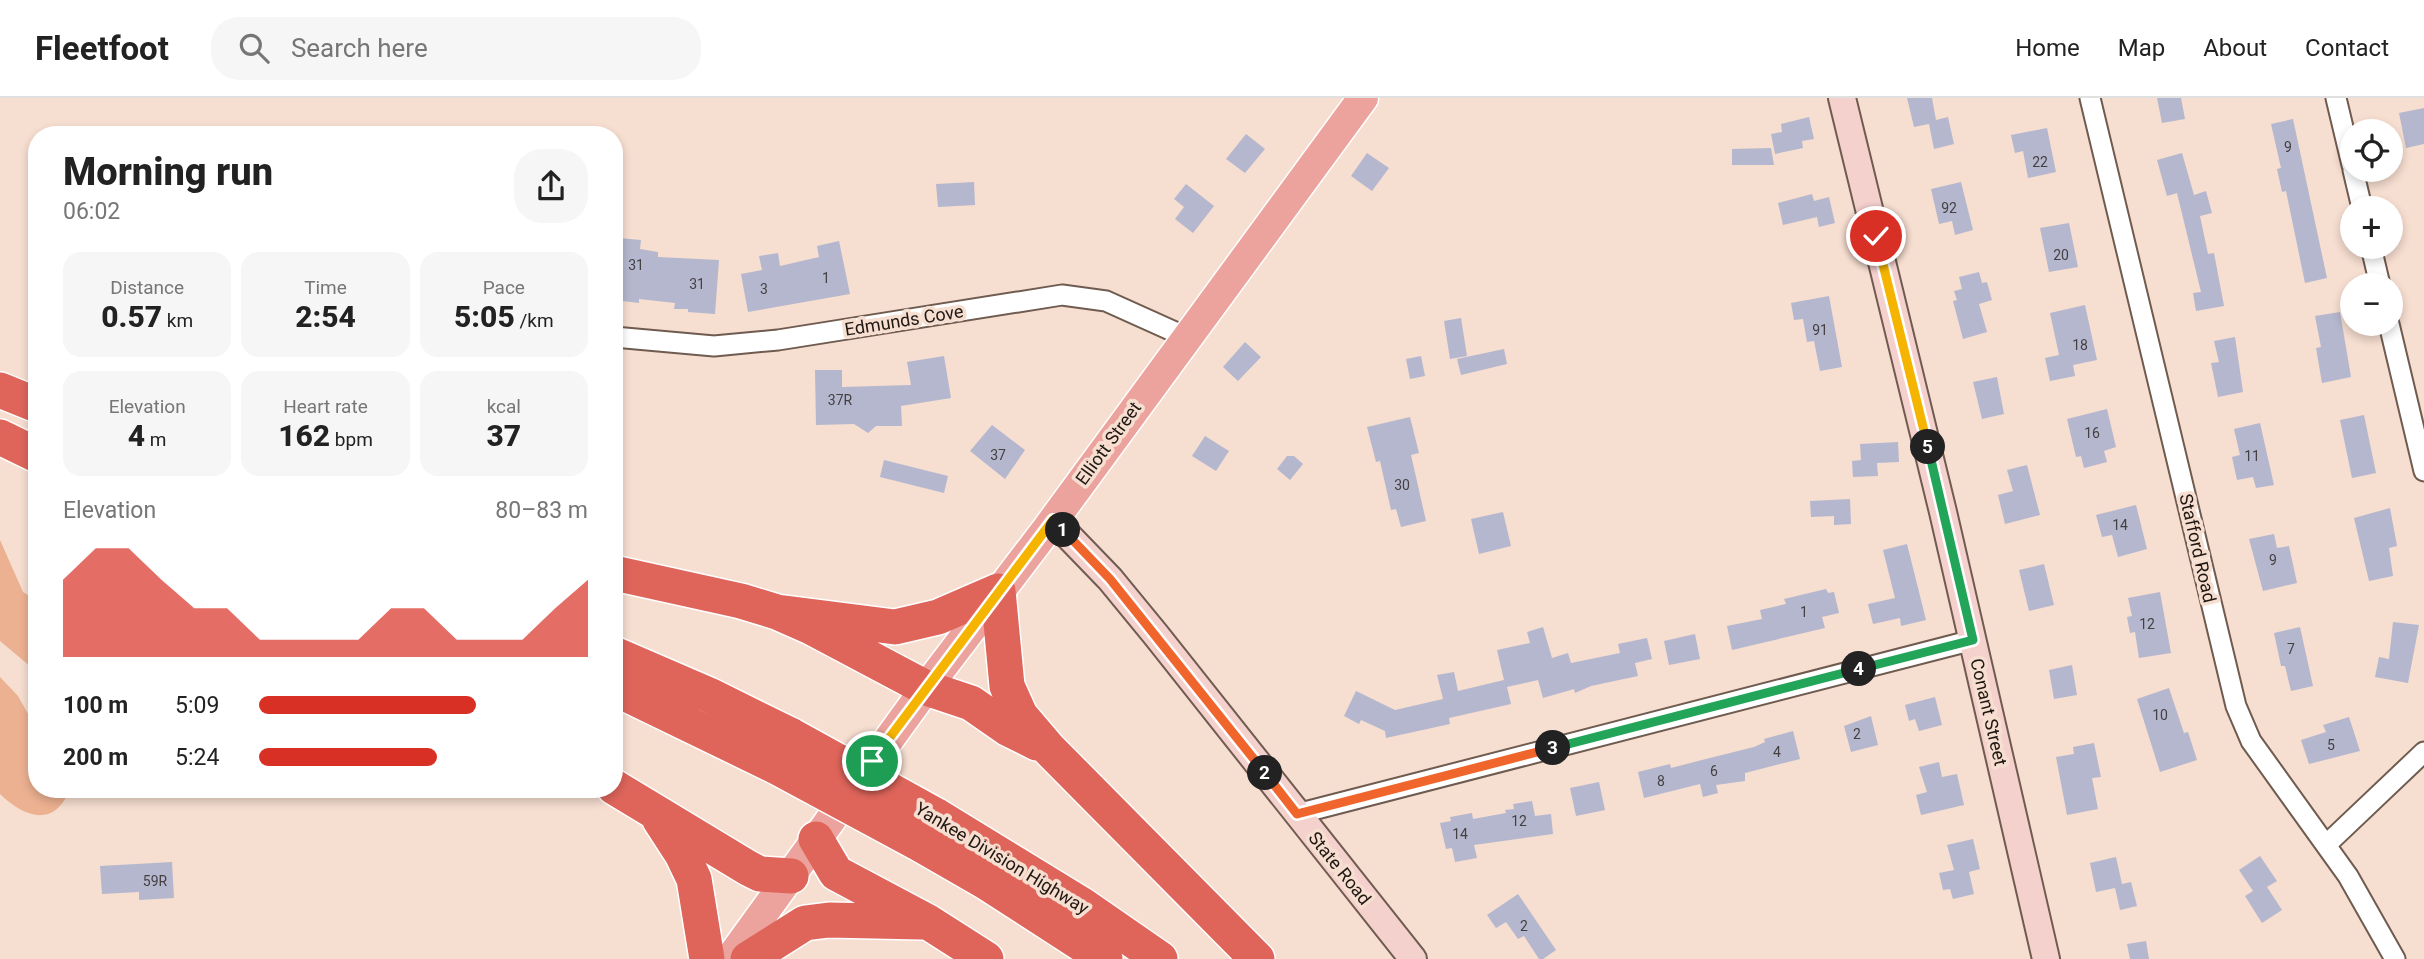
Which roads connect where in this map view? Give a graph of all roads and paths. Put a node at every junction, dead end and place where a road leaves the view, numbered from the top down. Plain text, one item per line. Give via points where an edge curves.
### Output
1 (1363, 98) edge
2 (1842, 98) edge
3 (2090, 98) edge
4 (2336, 98) edge
5 (2341, 119) edge
6 (2392, 336) edge
7 (1186, 337) junction
8 (623, 338) edge
9 (0, 390) edge
10 (28, 401) edge
11 (0, 423) edge
12 (28, 434) edge
13 (0, 437) edge
14 (28, 451) edge
15 (2424, 471) edge
16 (1053, 520) junction
17 (623, 575) edge
18 (998, 591) junction
19 (777, 612) junction
20 (1973, 640) junction
21 (623, 658) edge
22 (926, 688) junction
23 (623, 691) edge
24 (1049, 749) junction
25 (784, 751) junction
26 (2424, 752) edge
27 (623, 793) edge
28 (656, 814) junction
29 (1297, 814) junction
30 (928, 830) junction
31 (816, 839) junction
32 (2326, 845) junction
33 (791, 876) junction
34 (928, 922) junction
35 (707, 959) edge
36 (730, 959) edge
37 (748, 959) edge
38 (986, 959) edge
39 (1105, 959) edge
40 (1160, 959) edge
41 (1257, 959) edge
42 (1413, 959) edge
43 (2046, 959) edge
44 (2395, 959) edge

1 - 7 main road, Elliott Street
2 - 20 main road, Conant Street
3 - 32 street, Stafford Road via 2236,706 2251,741
4 - 5 street
6 - 15 street
7 - 8 street, Edmunds Cove via 1106,301 1062,295 778,340 713,346
7 - 16 main road, Elliott Street
9 - 10 highway
11 - 12 highway
13 - 14 highway
16 - 18 main road, Elliott Street
16 - 29 main road, State Road via 1110,579
17 - 19 highway
18 - 19 highway via 938,617 895,626
18 - 22 main road, Elliott Street
18 - 24 highway via 1007,686 1020,715
19 - 22 highway
20 - 29 street
20 - 43 main road, Conant Street
21 - 25 highway, Yankee Division Highway via 709,695
22 - 24 highway via 971,703
22 - 31 main road, Elliott Street
23 - 25 highway, Yankee Division Highway
24 - 41 highway
25 - 30 highway, Yankee Division Highway, bridge
26 - 32 street
27 - 28 highway
28 - 33 highway via 760,874
28 - 35 highway via 694,879
29 - 42 main road, State Road
30 - 39 highway, Yankee Division Highway via 986,882
30 - 40 highway, Yankee Division Highway via 1082,905
31 - 33 main road, Elliott Street
31 - 34 highway via 836,873
32 - 44 street, Stafford Road
33 - 36 main road, Elliott Street
34 - 37 highway via 805,923
34 - 38 highway

